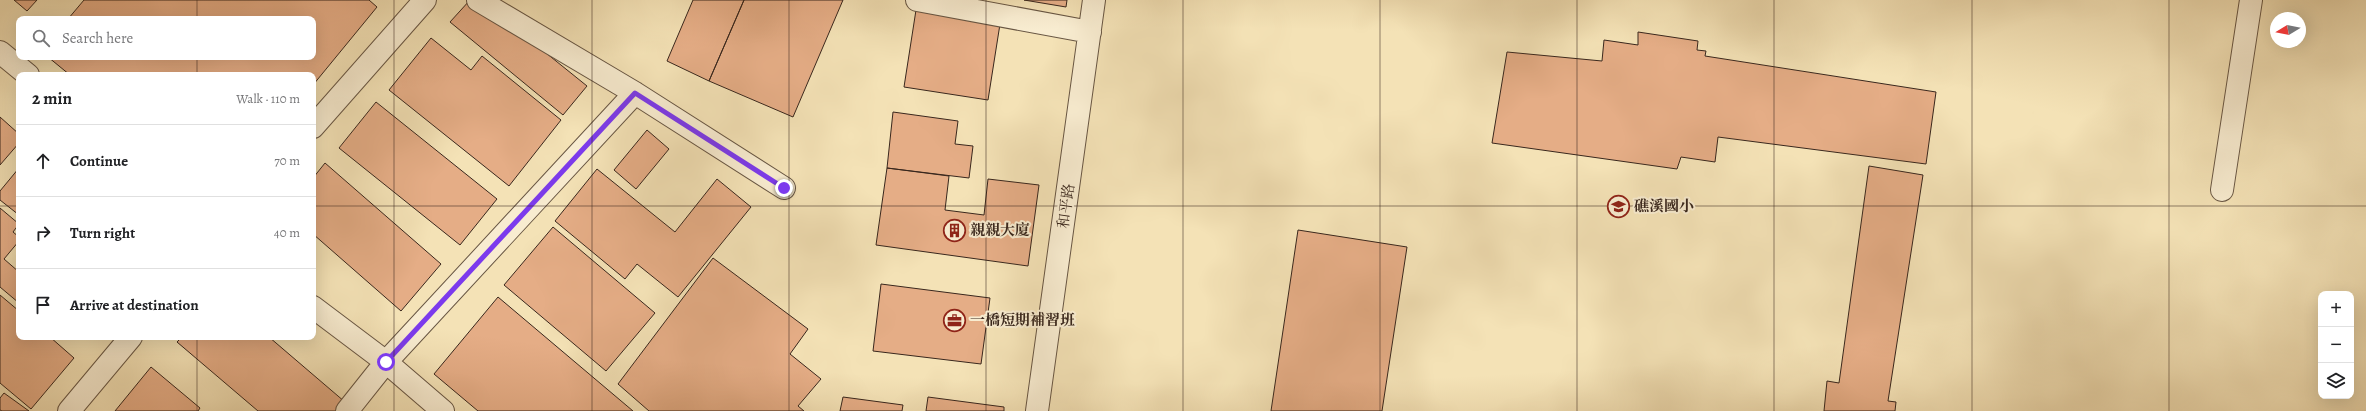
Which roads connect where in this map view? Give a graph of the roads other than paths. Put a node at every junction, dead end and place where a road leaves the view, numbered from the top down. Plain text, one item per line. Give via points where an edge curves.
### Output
1 (425, 0) edge
2 (478, 0) edge
3 (917, 0) edge
4 (1094, 0) edge
5 (2251, 0) edge
6 (1090, 32) junction
7 (0, 52) edge
8 (24, 72) edge
9 (635, 93) junction
10 (316, 123) edge
11 (784, 188) dead end
12 (2222, 190) dead end
13 (316, 309) edge
14 (128, 340) edge
15 (386, 362) junction
16 (69, 411) edge
17 (347, 411) edge
18 (444, 411) edge
19 (1037, 411) edge

1 - 10 street
2 - 9 street
3 - 6 street
4 - 6 street, 和平路
5 - 12 street
6 - 19 street, 和平路
7 - 8 street
9 - 11 street
9 - 15 street
13 - 15 street
14 - 16 street
15 - 17 street
15 - 18 street

